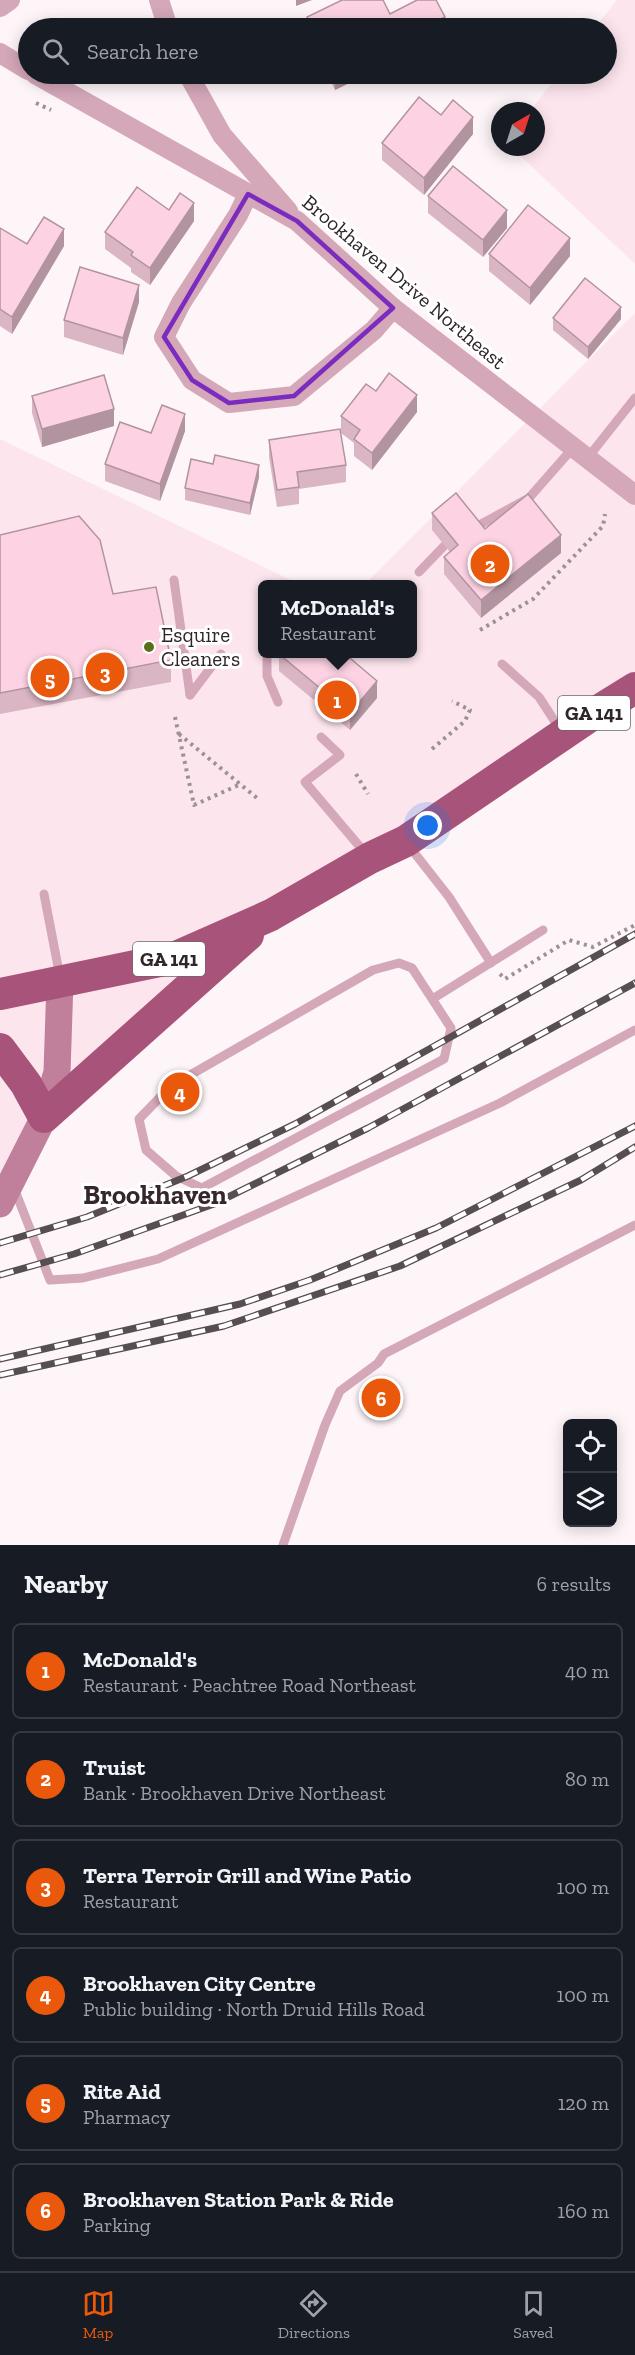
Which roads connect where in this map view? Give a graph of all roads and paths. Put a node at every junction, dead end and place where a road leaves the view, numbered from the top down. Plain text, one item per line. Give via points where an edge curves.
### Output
1 (10, 0) edge
2 (159, 0) edge
3 (0, 7) edge
4 (165, 18) edge
5 (0, 53) edge
6 (18, 64) edge
7 (53, 84) edge
8 (194, 84) edge
9 (248, 194) junction
10 (297, 221) junction
11 (393, 308) junction
12 (635, 398) edge
13 (579, 454) junction
14 (635, 495) edge
15 (605, 514) dead end
16 (472, 529) edge
17 (444, 546) edge
18 (419, 572) dead end
19 (174, 580) dead end
20 (480, 630) dead end
21 (221, 654) dead end
22 (267, 658) edge
23 (502, 664) dead end
24 (635, 688) edge
25 (452, 701) dead end
26 (278, 702) dead end
27 (175, 717) dead end
28 (178, 733) junction
29 (563, 734) junction
30 (321, 737) dead end
31 (432, 749) dead end
32 (356, 774) dead end
33 (241, 784) junction
34 (368, 794) dead end
35 (257, 798) dead end
36 (406, 842) junction
37 (370, 858) junction
38 (44, 894) dead end
39 (271, 915) junction
40 (635, 925) edge
41 (543, 930) dead end
42 (491, 963) junction
43 (60, 981) junction
44 (0, 994) edge
45 (434, 998) junction
46 (635, 1030) edge
47 (0, 1048) edge
48 (44, 1117) junction
49 (5, 1192) edge
50 (635, 1226) edge
51 (283, 1545) edge

1 - 3 street
2 - 4 street
5 - 6 street
7 - 9 street, Brookhaven Drive Northeast
8 - 10 street via 222,135
9 - 10 street, Brookhaven Drive Northeast
9 - 11 street via 164,337 192,380 229,403 294,396 374,330
10 - 11 street, Brookhaven Drive Northeast
11 - 13 street, Brookhaven Drive Northeast
12 - 13 lane
13 - 14 street, Brookhaven Drive Northeast
13 - 16 lane via 529,498
15 - 20 path via 603,526 539,593
17 - 18 lane
19 - 21 lane via 190,695
22 - 26 lane via 267,676
23 - 29 lane via 539,697
24 - 29 highway, GA 141
25 - 31 path via 470,710 465,722
27 - 28 path
28 - 33 path
28 - 33 path via 194,805
29 - 36 highway, GA 141
30 - 37 lane via 340,756 305,782
32 - 34 path
33 - 35 path
36 - 37 highway, GA 141
36 - 42 lane via 449,897
37 - 39 highway, GA 141
38 - 43 lane
39 - 43 highway, GA 141 via 174,958
39 - 48 highway
40 - 42 path via 592,947 569,940 505,980
41 - 42 lane
42 - 45 lane
43 - 44 highway, GA 141
43 - 48 main road via 57,1072
45 - 45 lane via 451,1028 444,1059 202,1188 176,1176 146,1150 140,1119 171,1086 373,970 399,963 412,968
46 - 49 lane via 500,1103 169,1254 83,1278 50,1280
47 - 48 highway
48 - 49 main road
50 - 51 lane via 384,1354 378,1363 340,1391

